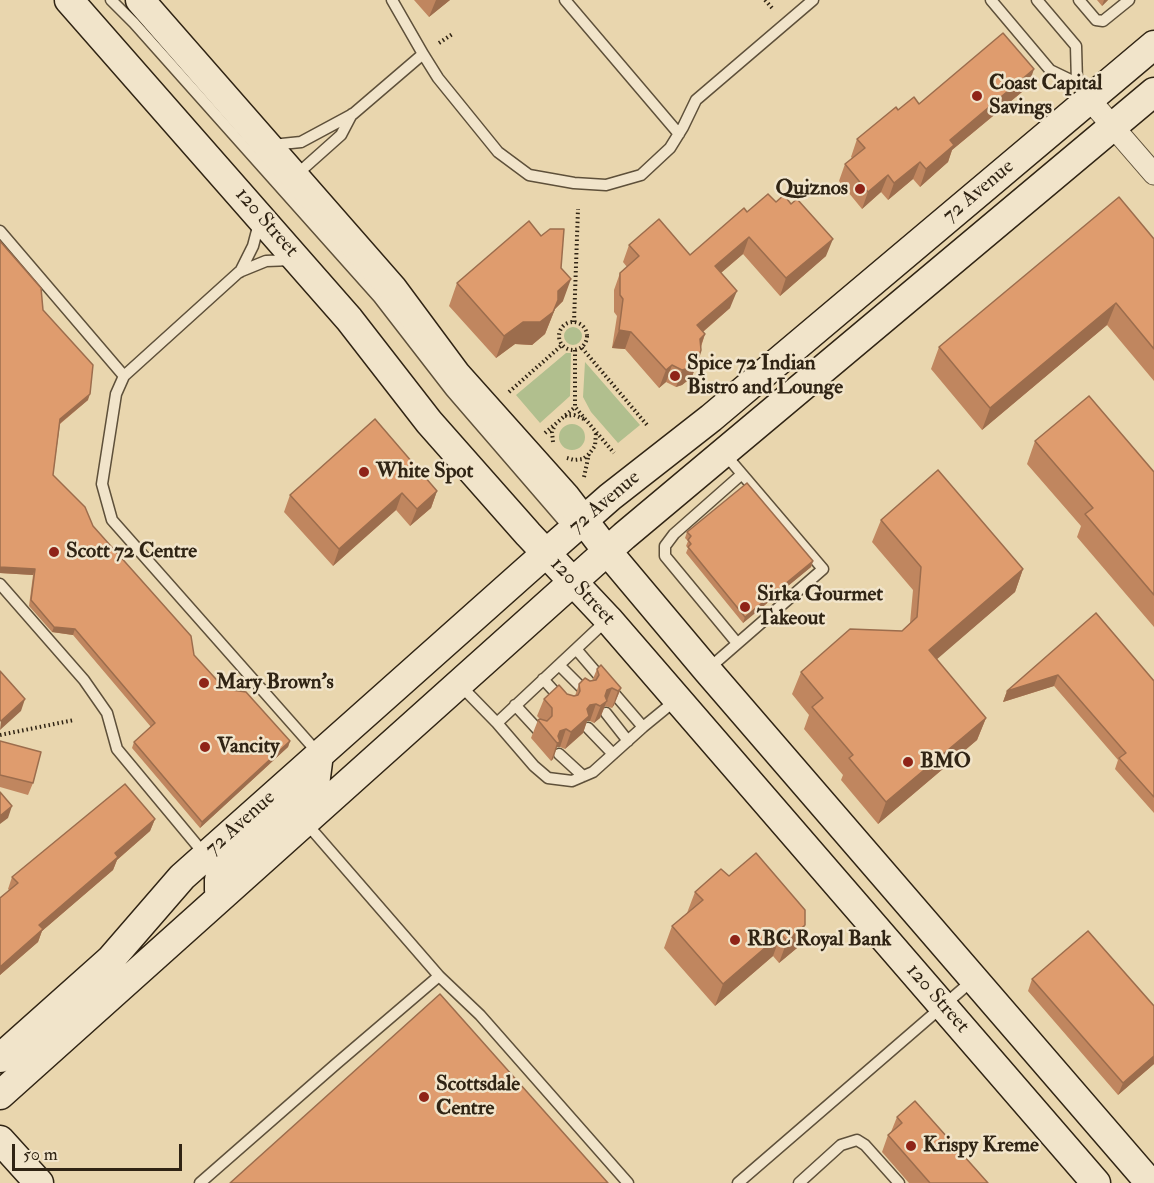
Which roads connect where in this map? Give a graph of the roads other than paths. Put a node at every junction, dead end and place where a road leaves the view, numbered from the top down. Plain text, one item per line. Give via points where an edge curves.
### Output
1 (69, 0) edge
2 (111, 0) edge
3 (140, 0) edge
4 (392, 0) edge
5 (565, 0) edge
6 (813, 0) edge
7 (990, 0) edge
8 (1037, 0) edge
9 (1079, 0) edge
10 (1129, 0) edge
11 (1154, 45) edge
12 (423, 54) junction
13 (1083, 91) junction
14 (1154, 92) edge
15 (353, 114) junction
16 (1113, 127) junction
17 (679, 134) junction
18 (269, 146) junction
19 (1154, 174) edge
20 (295, 176) junction
21 (261, 218) junction
22 (0, 231) edge
23 (297, 260) junction
24 (239, 272) junction
25 (124, 376) junction
26 (723, 452) junction
27 (742, 474) junction
28 (586, 536) junction
29 (546, 554) junction
30 (572, 582) junction
31 (0, 584) edge
32 (608, 619) junction
33 (737, 643) junction
34 (576, 649) junction
35 (559, 665) junction
36 (707, 670) junction
37 (543, 679) junction
38 (458, 684) junction
39 (585, 691) edge
40 (677, 699) junction
41 (515, 705) junction
42 (567, 706) edge
43 (606, 713) edge
44 (497, 723) junction
45 (643, 727) junction
46 (588, 728) edge
47 (538, 731) edge
48 (628, 741) junction
49 (319, 754) junction
50 (558, 754) edge
51 (613, 754) junction
52 (583, 776) junction
53 (305, 822) junction
54 (206, 856) junction
55 (218, 901) junction
56 (439, 976) junction
57 (973, 980) junction
58 (943, 1006) junction
59 (0, 1058) edge
60 (0, 1095) edge
61 (0, 1140) edge
62 (39, 1183) edge
63 (200, 1183) edge
64 (628, 1183) edge
65 (738, 1183) edge
66 (799, 1183) edge
67 (899, 1183) edge
68 (1096, 1183) edge
69 (1150, 1183) edge

1 - 21 main road, 120 Street
2 - 28 lane via 379,298 451,391
3 - 18 main road, 120 Street
4 - 12 lane
5 - 17 lane
6 - 17 lane via 696,100
7 - 13 lane via 1050,70
8 - 13 lane via 1076,46
9 - 10 lane via 1096,20 1103,21
11 - 13 main road, 72 Avenue
12 - 15 lane
12 - 17 lane via 498,152 529,175 574,183 615,183 641,175
13 - 16 street
13 - 28 main road, 72 Avenue via 711,418
14 - 16 main road, 72 Avenue
15 - 18 lane via 301,141
15 - 20 lane via 341,135
16 - 19 street
16 - 26 main road, 72 Avenue
18 - 20 main road, 120 Street
20 - 28 main road, 120 Street via 393,289 456,374 565,496
21 - 23 main road, 120 Street
21 - 24 lane via 253,246
22 - 25 lane
23 - 24 lane via 266,261
23 - 29 main road, 120 Street via 429,422
24 - 25 lane
25 - 49 lane via 116,394 102,484 112,520
26 - 27 lane
26 - 28 main road, 72 Avenue
27 - 33 lane via 665,546 665,556
27 - 33 lane via 823,569
28 - 29 main road, 72 Avenue
28 - 30 main road, 72 Avenue
28 - 36 main road, 120 Street
29 - 30 main road, 120 Street
29 - 49 main road, 72 Avenue
30 - 32 main road, 120 Street
30 - 38 main road, 72 Avenue
31 - 54 lane via 84,680 107,713 117,749
32 - 34 lane
32 - 40 main road, 120 Street
33 - 36 lane
34 - 35 lane
34 - 45 lane
35 - 37 lane
35 - 39 lane
36 - 57 main road, 120 Street
37 - 41 lane
37 - 42 lane
38 - 44 lane
38 - 53 main road, 72 Avenue
40 - 45 lane
40 - 58 main road, 120 Street
41 - 44 lane
41 - 47 lane
43 - 48 lane
44 - 52 lane via 548,778 572,781
45 - 48 lane
46 - 51 lane
48 - 51 lane
49 - 54 main road, 72 Avenue
49 - 55 main road via 315,785 238,855 219,879
50 - 52 lane
51 - 52 lane
53 - 55 main road, 72 Avenue
53 - 56 lane
54 - 59 main road, 72 Avenue via 182,877 111,959
55 - 60 main road, 72 Avenue
56 - 63 lane
56 - 64 lane via 480,1015
57 - 58 lane
57 - 69 main road, 120 Street
58 - 65 lane
58 - 68 main road, 120 Street
61 - 62 main road
66 - 67 lane via 841,1145 857,1140

